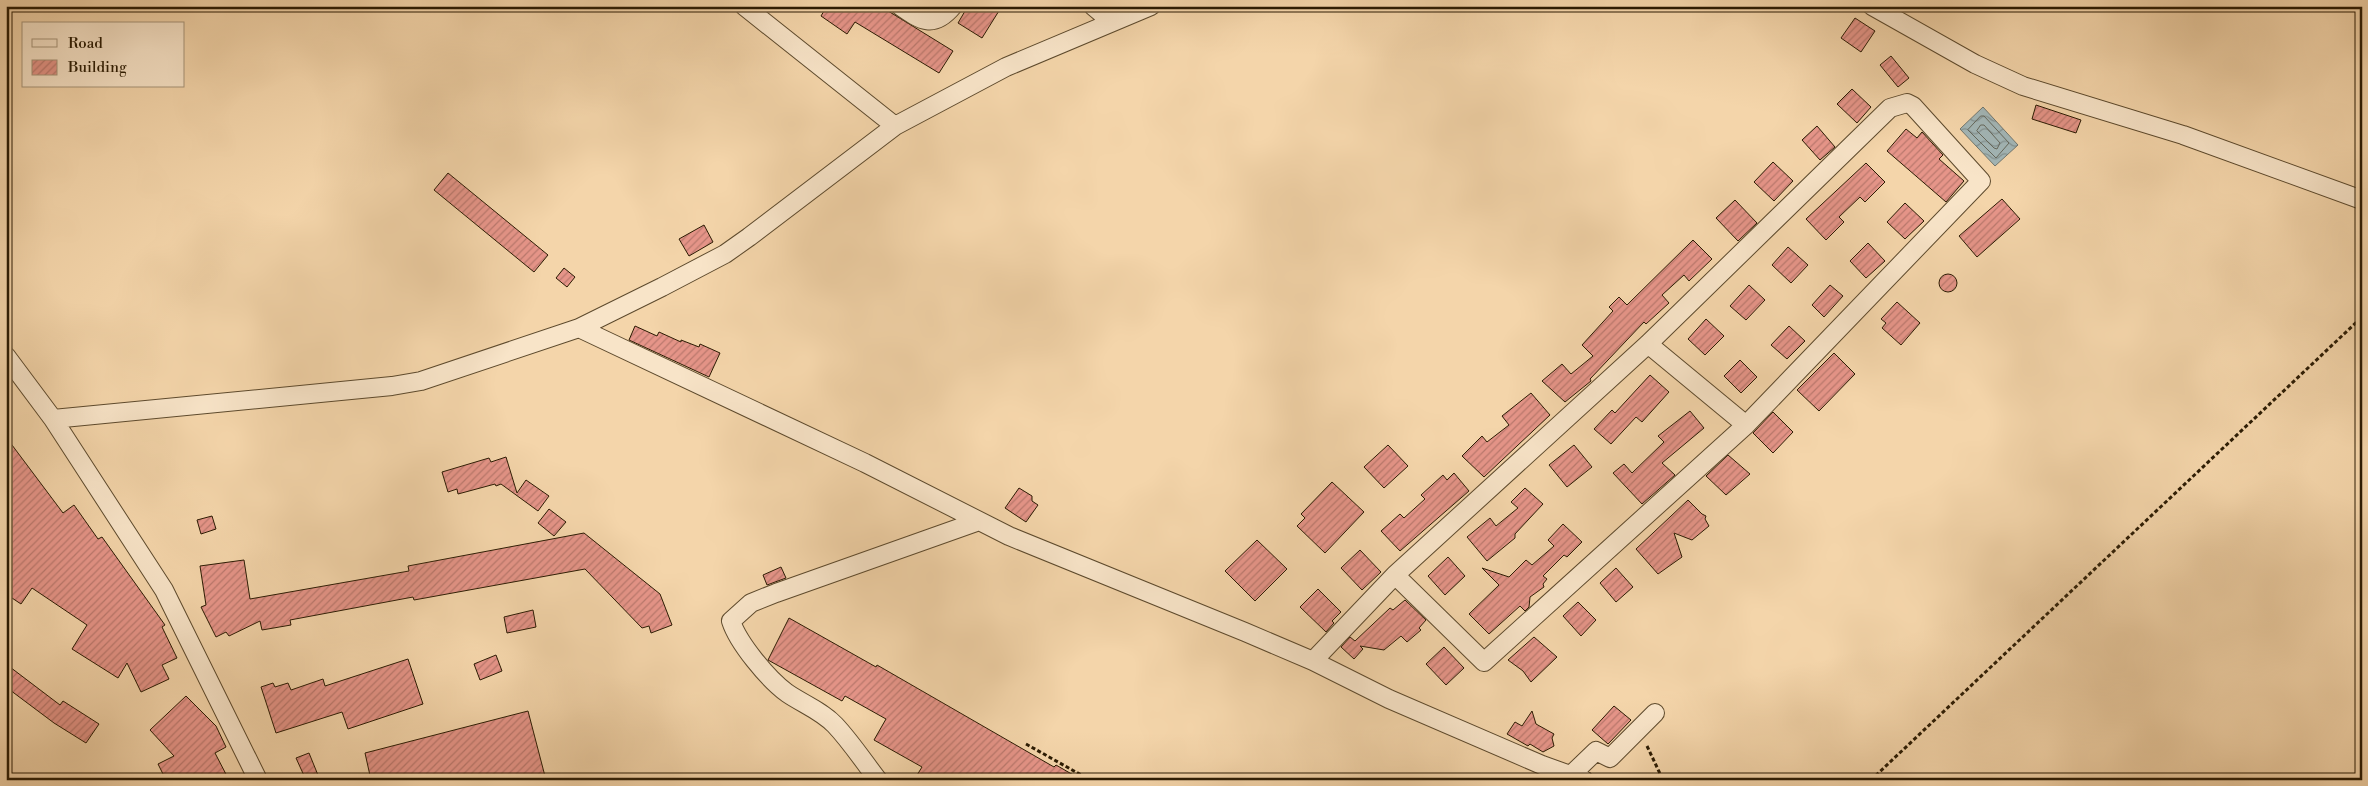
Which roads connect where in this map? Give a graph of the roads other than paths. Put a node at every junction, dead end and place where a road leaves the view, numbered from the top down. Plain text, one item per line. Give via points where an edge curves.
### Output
1 (744, 6) edge
2 (900, 6) edge
3 (953, 6) edge
4 (1094, 6) edge
5 (1151, 6) edge
6 (1872, 6) edge
7 (1112, 22) junction
8 (895, 126) junction
9 (2362, 200) edge
10 (579, 328) junction
11 (1648, 344) junction
12 (7, 358) edge
13 (53, 419) junction
14 (1746, 425) junction
15 (979, 521) junction
16 (1395, 575) junction
17 (1313, 661) junction
18 (1655, 713) dead end
19 (1578, 777) edge
20 (258, 780) edge
21 (878, 780) edge

1 - 8 street
2 - 3 street via 914,17 931,22 941,18
4 - 7 street
5 - 7 street
6 - 9 street via 1975,64 2023,86 2183,136
7 - 8 street via 1006,67
8 - 10 street via 725,254
10 - 13 street via 420,381 392,386
10 - 15 street via 865,463
11 - 14 street
11 - 14 street via 1890,108 1907,103 1913,106 1981,180
11 - 16 street
12 - 13 street
13 - 20 street via 164,590
14 - 16 street via 1484,662
15 - 17 street
15 - 21 street via 776,592 751,603 731,621 735,634 748,652 786,692 835,725
16 - 17 street
17 - 19 street via 1398,702
18 - 19 street via 1610,758 1596,752

